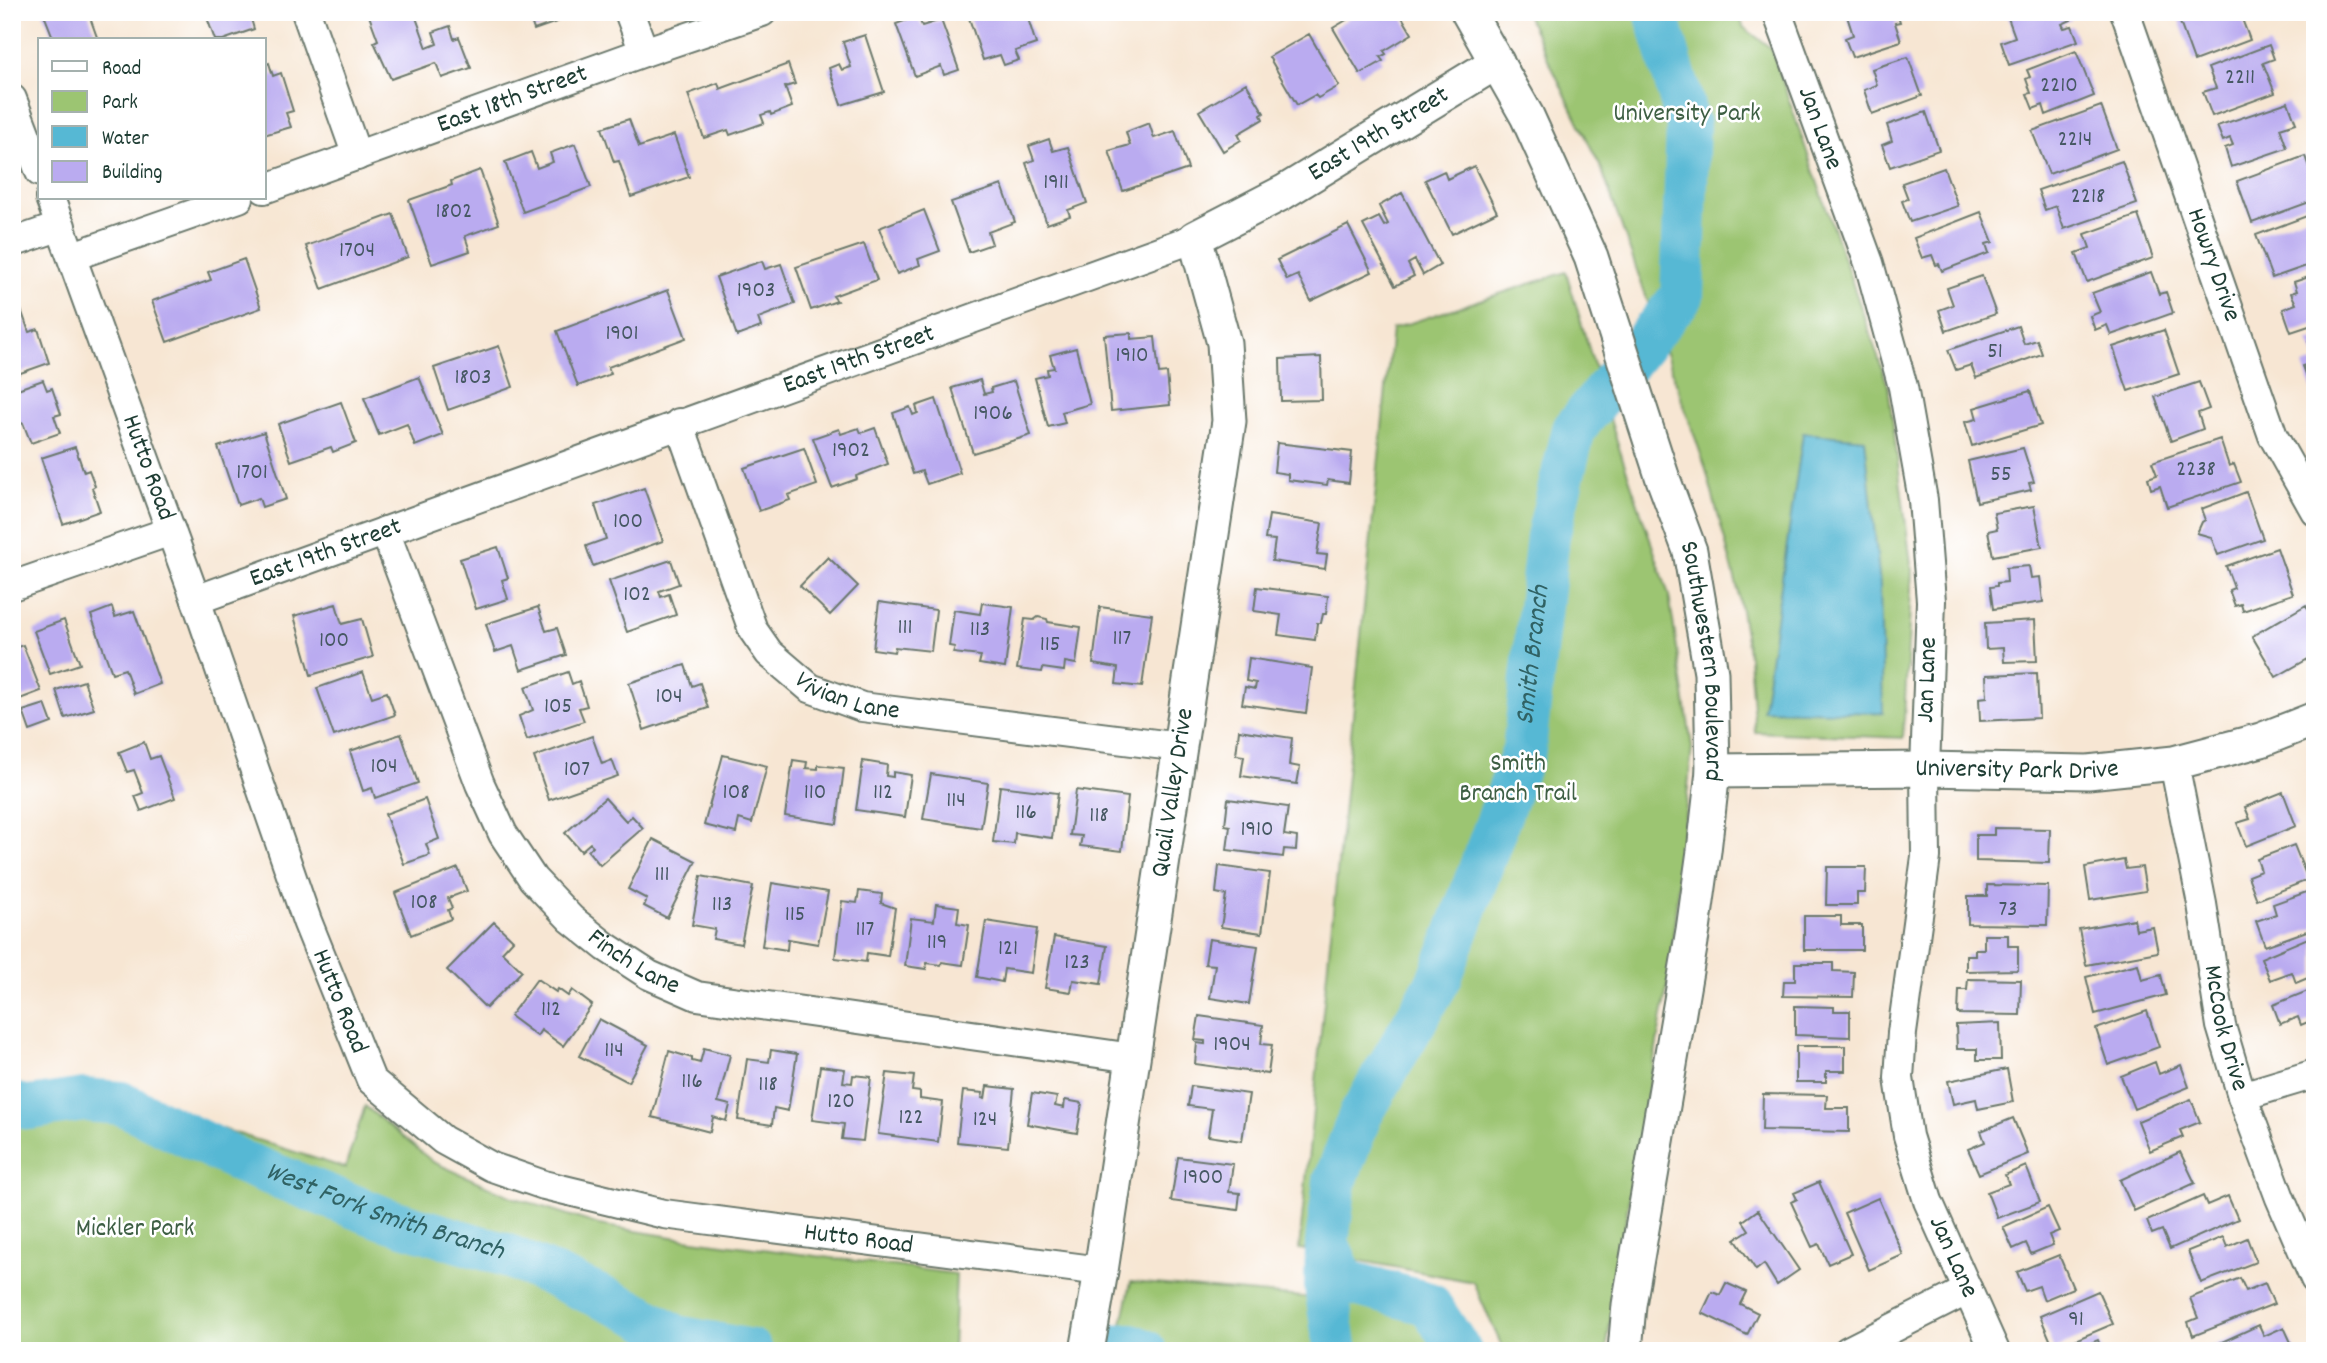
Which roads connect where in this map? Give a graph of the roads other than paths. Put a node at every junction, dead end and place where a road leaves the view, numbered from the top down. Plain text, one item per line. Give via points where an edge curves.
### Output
1 (306, 12) edge
2 (629, 12) edge
3 (762, 12) edge
4 (1468, 12) edge
5 (1777, 12) edge
6 (2125, 12) edge
7 (643, 52) junction
8 (1497, 62) junction
9 (12, 99) edge
10 (357, 156) junction
11 (38, 167) edge
12 (266, 188) edge
13 (51, 200) edge
14 (233, 200) edge
15 (61, 226) junction
16 (1195, 238) junction
17 (12, 243) edge
18 (73, 256) junction
19 (678, 423) junction
20 (2315, 511) edge
21 (170, 531) junction
22 (385, 531) junction
23 (12, 586) edge
24 (196, 600) junction
25 (2315, 719) edge
26 (1180, 747) junction
27 (2174, 763) junction
28 (1925, 769) junction
29 (1713, 771) junction
30 (1133, 1058) junction
31 (2315, 1074) edge
32 (2242, 1096) junction
33 (1101, 1271) junction
34 (2315, 1279) edge
35 (1968, 1290) junction
36 (1087, 1351) edge
37 (1625, 1351) edge
38 (1848, 1351) edge
39 (1995, 1351) edge

1 - 10 street
2 - 7 street
3 - 7 street, East 18th Street
4 - 8 street, Southwestern Boulevard
5 - 28 street, Jan Lane via 1869,263 1903,387 1923,500 1931,601
6 - 20 street, Howry Drive via 2273,436
7 - 10 street, East 18th Street
8 - 16 street, East 19th Street via 1284,192
8 - 29 street, Southwestern Boulevard via 1527,116 1591,257 1690,551 1711,673
9 - 11 street
10 - 12 street, East 18th Street
13 - 15 street, Hutto Road
14 - 18 street
15 - 17 street
15 - 18 street, Hutto Road
16 - 19 street, East 19th Street
16 - 26 street, Quail Valley Drive via 1224,343 1229,421
18 - 21 street, Hutto Road
19 - 22 street, East 19th Street
19 - 26 street, Vivian Lane via 753,630 769,653 810,688 862,707
21 - 23 street
21 - 24 street, Hutto Road
22 - 24 street, East 19th Street
22 - 30 street, Finch Lane via 503,834 533,879 606,947 649,975 697,996
24 - 33 street, Hutto Road via 307,921 371,1080 443,1140 492,1167 544,1185 664,1214
25 - 27 street, University Park Drive via 2261,740
26 - 30 street, Quail Valley Drive
27 - 28 street, University Park Drive via 2088,772
27 - 32 street, McCook Drive via 2221,1026
28 - 29 street, University Park Drive
28 - 35 street, Jan Lane via 1926,857 1899,1078 1908,1136 1928,1201
29 - 37 street, Southwestern Boulevard via 1693,930
30 - 33 street, Quail Valley Drive
31 - 32 street
32 - 34 street, McCook Drive
33 - 36 street, Quail Valley Drive
35 - 38 street
35 - 39 street, Jan Lane

